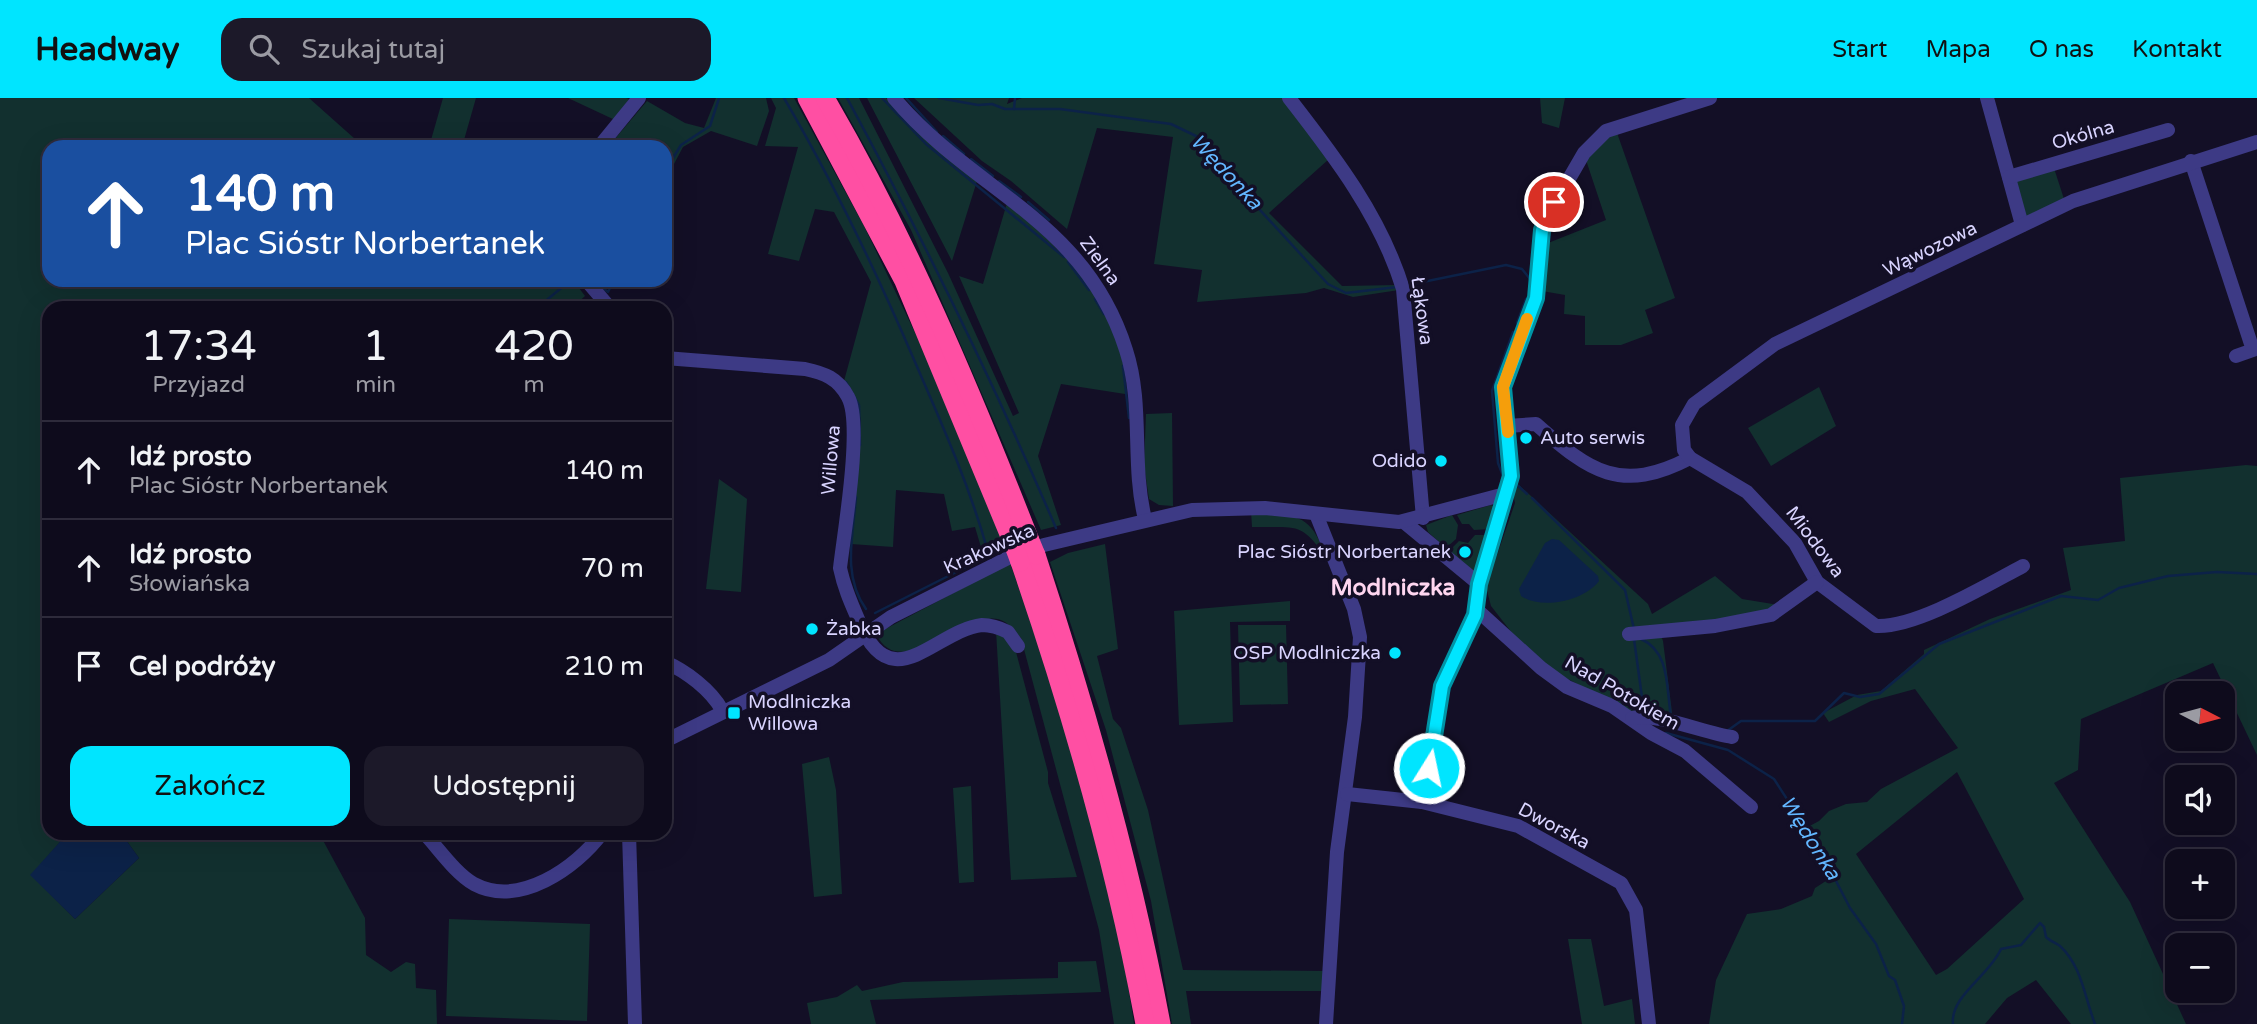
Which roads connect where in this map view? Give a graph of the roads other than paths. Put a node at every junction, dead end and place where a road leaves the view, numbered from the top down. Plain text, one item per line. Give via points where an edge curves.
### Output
1 (639, 98) edge
2 (807, 98) edge
3 (825, 98) edge
4 (894, 98) edge
5 (1289, 98) edge
6 (1710, 98) edge
7 (1987, 98) edge
8 (2168, 130) dead end
9 (605, 140) edge
10 (2256, 146) edge
11 (2191, 161) junction
12 (2009, 177) junction
13 (2022, 225) junction
14 (592, 287) edge
15 (604, 301) edge
16 (2236, 356) dead end
17 (672, 359) edge
18 (1507, 426) junction
19 (1690, 458) junction
20 (1505, 494) junction
21 (1315, 514) junction
22 (1423, 518) junction
23 (1144, 519) junction
24 (1404, 522) junction
25 (1025, 550) junction
26 (2023, 566) dead end
27 (1817, 582) junction
28 (1479, 584) junction
29 (1476, 609) junction
30 (1634, 633) dead end
31 (864, 634) junction
32 (1018, 646) dead end
33 (672, 665) edge
34 (722, 710) junction
35 (1632, 718) junction
36 (672, 737) edge
37 (1732, 737) dead end
38 (1347, 794) junction
39 (1422, 802) junction
40 (1751, 807) dead end
41 (431, 840) edge
42 (596, 840) edge
43 (629, 840) edge
44 (635, 1024) edge
45 (1144, 1024) edge
46 (1161, 1024) edge
47 (1326, 1024) edge
48 (1649, 1024) edge

1 - 9 street
2 - 25 highway via 904,281
3 - 25 highway via 947,337
4 - 23 street, Zielna via 945,149 1058,237 1097,286 1126,349 1133,376 1138,490
5 - 22 street, Łąkowa via 1364,202 1403,289
6 - 18 street via 1606,131 1572,170 1542,230 1536,298 1503,387
7 - 12 street
8 - 12 street, Okólna
10 - 11 street, Wąwozowa
11 - 13 street, Wąwozowa via 2073,201
11 - 16 street via 2253,350
12 - 13 street
13 - 19 street, Wąwozowa via 1775,344 1744,365 1694,404 1683,419 1684,450
14 - 15 street
17 - 31 street, Willowa via 805,369 838,382 855,418 840,568 844,591
18 - 19 street via 1536,424 1570,454 1614,477 1653,474
18 - 20 street via 1511,476
19 - 27 street, Miodowa via 1743,488 1767,510 1795,543
20 - 22 street
20 - 28 street
21 - 23 street, Krakowska via 1240,507
21 - 24 street, Krakowska
21 - 38 street via 1359,624 1356,717
22 - 24 street
23 - 31 street, Krakowska via 1008,558
24 - 28 street
25 - 45 highway via 1112,867
25 - 46 highway via 1093,730 1128,865
26 - 27 street, Miodowa via 1889,627 1861,617
27 - 30 street via 1772,615 1715,626
28 - 29 street
29 - 35 street, Nad Potokiem via 1567,687
29 - 39 street via 1442,686
31 - 32 street via 893,659 924,653 983,625 1008,632
31 - 34 street, Krakowska via 829,660
33 - 34 street via 710,693
34 - 36 street, Krakowska
35 - 37 street via 1651,715
35 - 40 street, Nad Potokiem via 1685,751
38 - 39 street, Dworska
38 - 47 street via 1337,852
39 - 48 street, Dworska via 1507,821 1621,883 1636,910
41 - 42 street via 475,884 504,890 562,873
43 - 44 street

